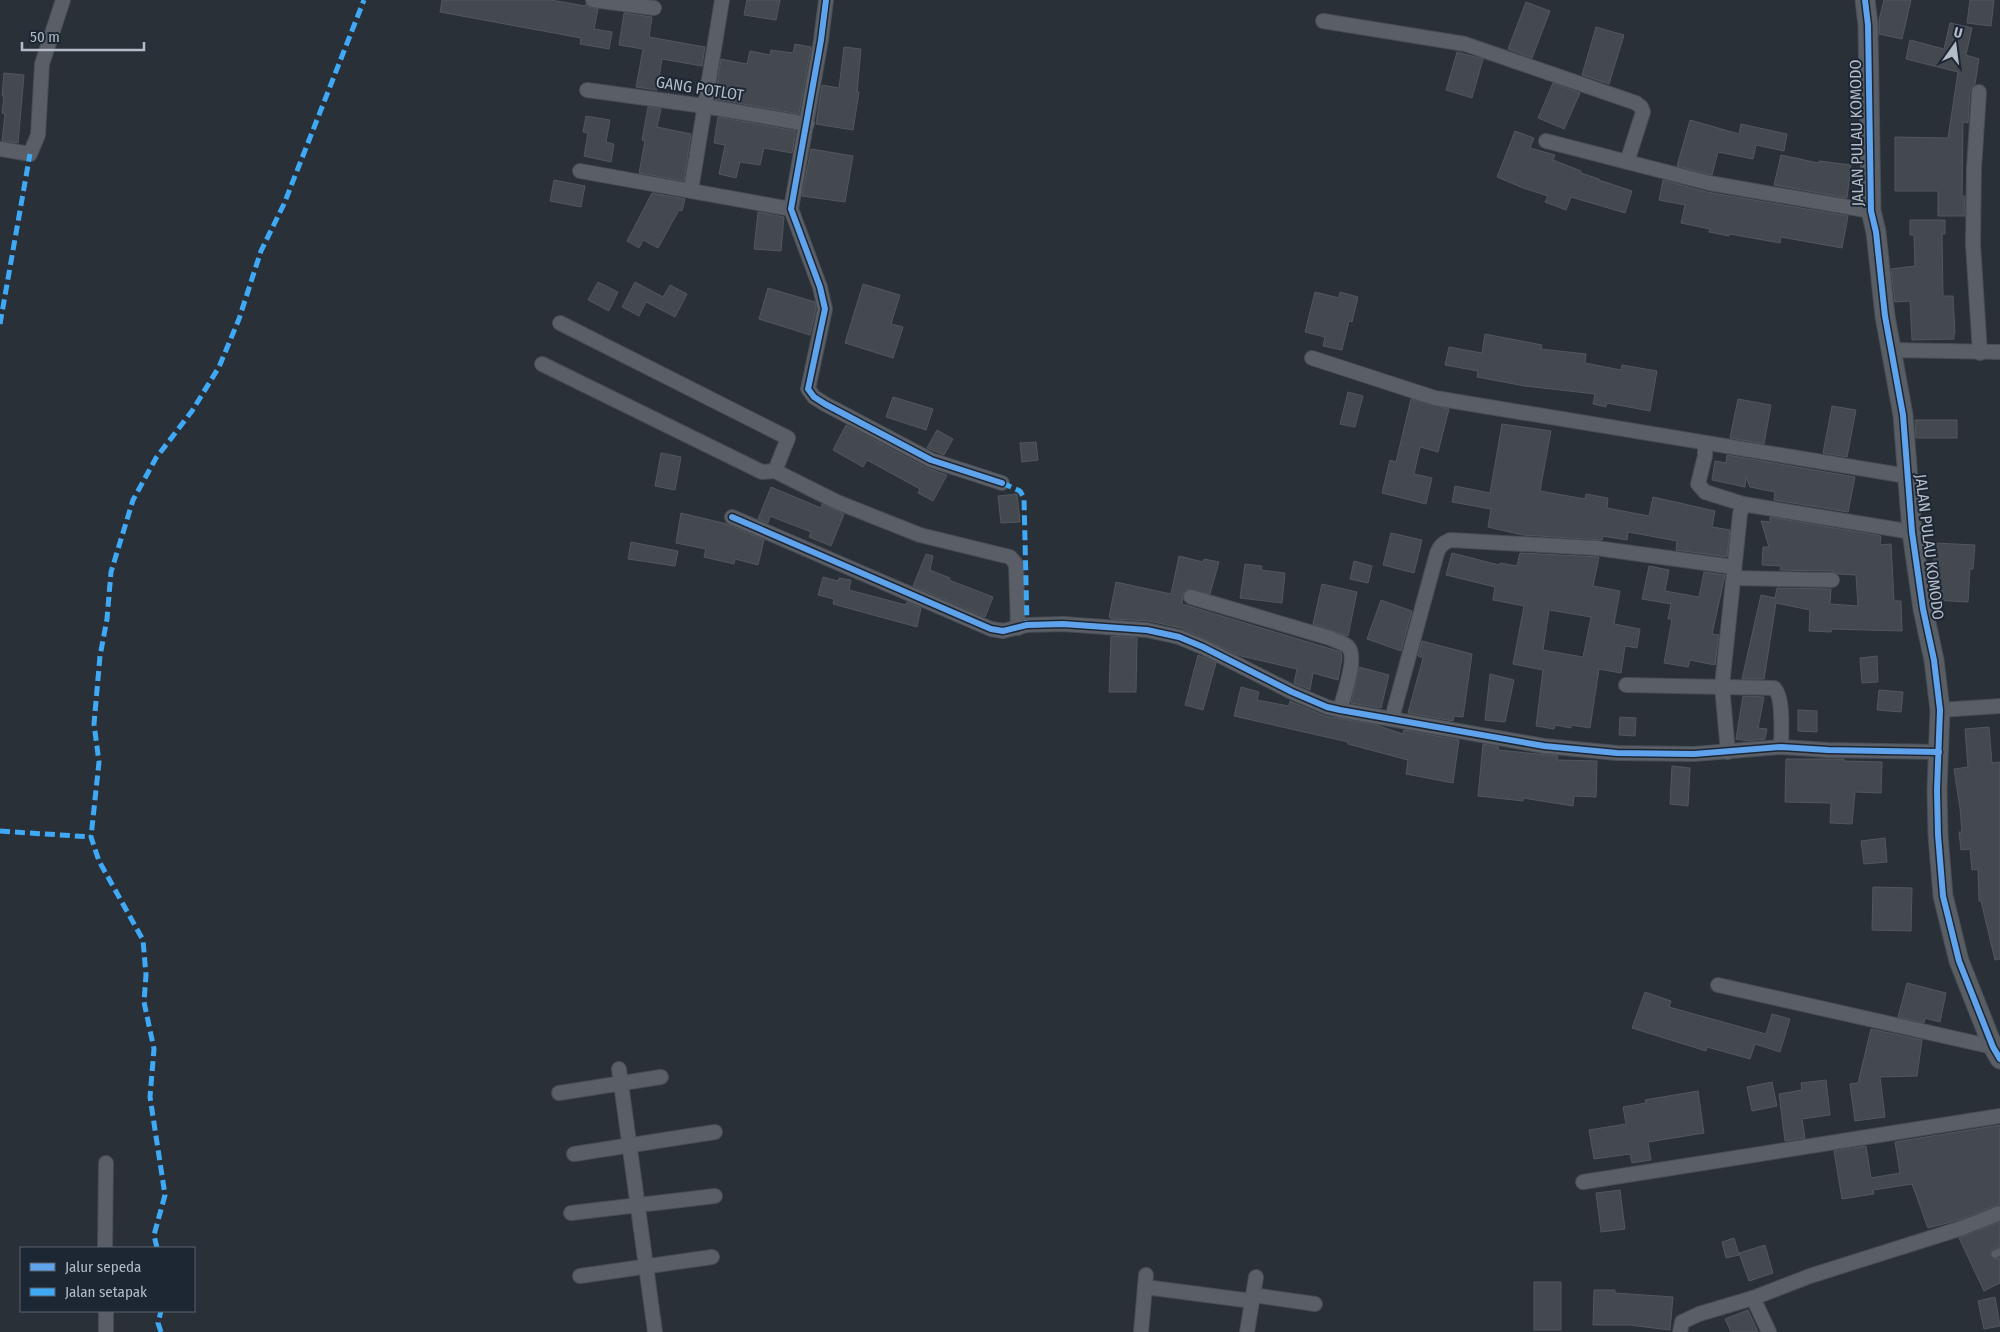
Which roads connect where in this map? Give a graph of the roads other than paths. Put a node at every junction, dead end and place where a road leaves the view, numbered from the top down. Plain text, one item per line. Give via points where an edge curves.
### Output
1 (63, 0) edge
2 (593, 0) edge
3 (722, 0) edge
4 (826, 0) edge
5 (1865, 0) edge
6 (654, 8) dead end
7 (1323, 21) dead end
8 (587, 90) dead end
9 (1979, 92) dead end
10 (704, 106) junction
11 (807, 124) junction
12 (1546, 141) dead end
13 (0, 149) edge
14 (1627, 162) junction
15 (580, 171) dead end
16 (691, 190) junction
17 (791, 209) junction
18 (1871, 211) junction
19 (560, 323) dead end
20 (1892, 350) junction
21 (2000, 352) edge
22 (1980, 353) junction
23 (1312, 358) dead end
24 (542, 364) dead end
25 (1705, 443) junction
26 (775, 471) junction
27 (1907, 476) junction
28 (1002, 483) dead end
29 (1743, 504) junction
30 (732, 517) dead end
31 (1912, 532) junction
32 (1734, 572) junction
33 (1832, 580) dead end
34 (1191, 596) dead end
35 (1018, 628) junction
36 (1626, 685) dead end
37 (1722, 686) junction
38 (2000, 706) edge
39 (1340, 710) junction
40 (1940, 710) junction
41 (1392, 718) junction
42 (1781, 747) junction
43 (1728, 752) junction
44 (1939, 752) junction
45 (1718, 985) dead end
46 (1998, 1050) edge
47 (619, 1069) dead end
48 (661, 1078) dead end
49 (621, 1083) junction
50 (559, 1093) dead end
51 (2000, 1116) edge
52 (715, 1132) dead end
53 (630, 1145) junction
54 (574, 1154) dead end
55 (106, 1163) dead end
56 (1584, 1182) dead end
57 (715, 1196) dead end
58 (638, 1206) junction
59 (571, 1213) dead end
60 (2000, 1213) edge
61 (105, 1247) edge
62 (712, 1257) dead end
63 (646, 1266) junction
64 (580, 1276) dead end
65 (1256, 1277) dead end
66 (1253, 1298) junction
67 (1754, 1298) junction
68 (1315, 1304) dead end
69 (106, 1312) edge
70 (106, 1332) edge
71 (655, 1332) edge
72 (1141, 1332) edge
73 (1247, 1332) edge
74 (1680, 1332) edge
75 (1769, 1332) edge

1 - 13 street via 42,64 38,135 30,154
2 - 6 street
3 - 10 street
4 - 11 street
5 - 18 street, JALAN PULAU KOMODO
7 - 14 street via 1465,44 1636,103 1643,112
8 - 10 street, GANG POTLOT
9 - 22 street via 1973,244
10 - 11 street, GANG POTLOT
10 - 16 street
11 - 17 street
12 - 14 street
14 - 18 street via 1709,182
15 - 16 street
16 - 17 street
17 - 28 street via 825,309 808,389 814,397 931,460
18 - 20 street, JALAN PULAU KOMODO
19 - 26 street via 788,438
20 - 22 street
20 - 27 street, JALAN PULAU KOMODO via 1903,414
21 - 22 street
23 - 25 street via 1435,398
24 - 26 street via 762,472
25 - 27 street
25 - 29 street via 1698,484 1704,492
26 - 35 street via 837,502 920,535 1010,557 1016,564
27 - 31 street, JALAN PULAU KOMODO
29 - 31 street
29 - 32 street
30 - 35 street via 991,629
31 - 40 street, JALAN PULAU KOMODO
32 - 33 street
32 - 37 street
32 - 41 street via 1588,547 1450,540 1437,553
34 - 39 street via 1330,638 1348,647 1352,654 1351,663
35 - 39 street via 1049,623 1122,627 1179,637 1292,692
36 - 37 street
37 - 42 street via 1771,687 1777,691
37 - 43 street
38 - 40 street
39 - 41 street
40 - 44 street, JALAN PULAU KOMODO
41 - 43 street via 1544,746 1617,753
42 - 43 street
42 - 44 street
44 - 46 street, JALAN PULAU KOMODO via 1938,835 1943,896 1959,961
45 - 46 street
47 - 49 street
48 - 49 street
49 - 50 street
49 - 53 street
51 - 56 street
52 - 53 street
53 - 54 street
53 - 58 street
55 - 61 street
57 - 58 street
58 - 59 street
58 - 63 street
60 - 67 street via 1810,1276
62 - 63 street
63 - 64 street
63 - 71 street
65 - 66 street
66 - 68 street
66 - 72 street via 1145,1281
66 - 73 street
67 - 74 street via 1699,1314 1684,1321
67 - 75 street
69 - 70 street

